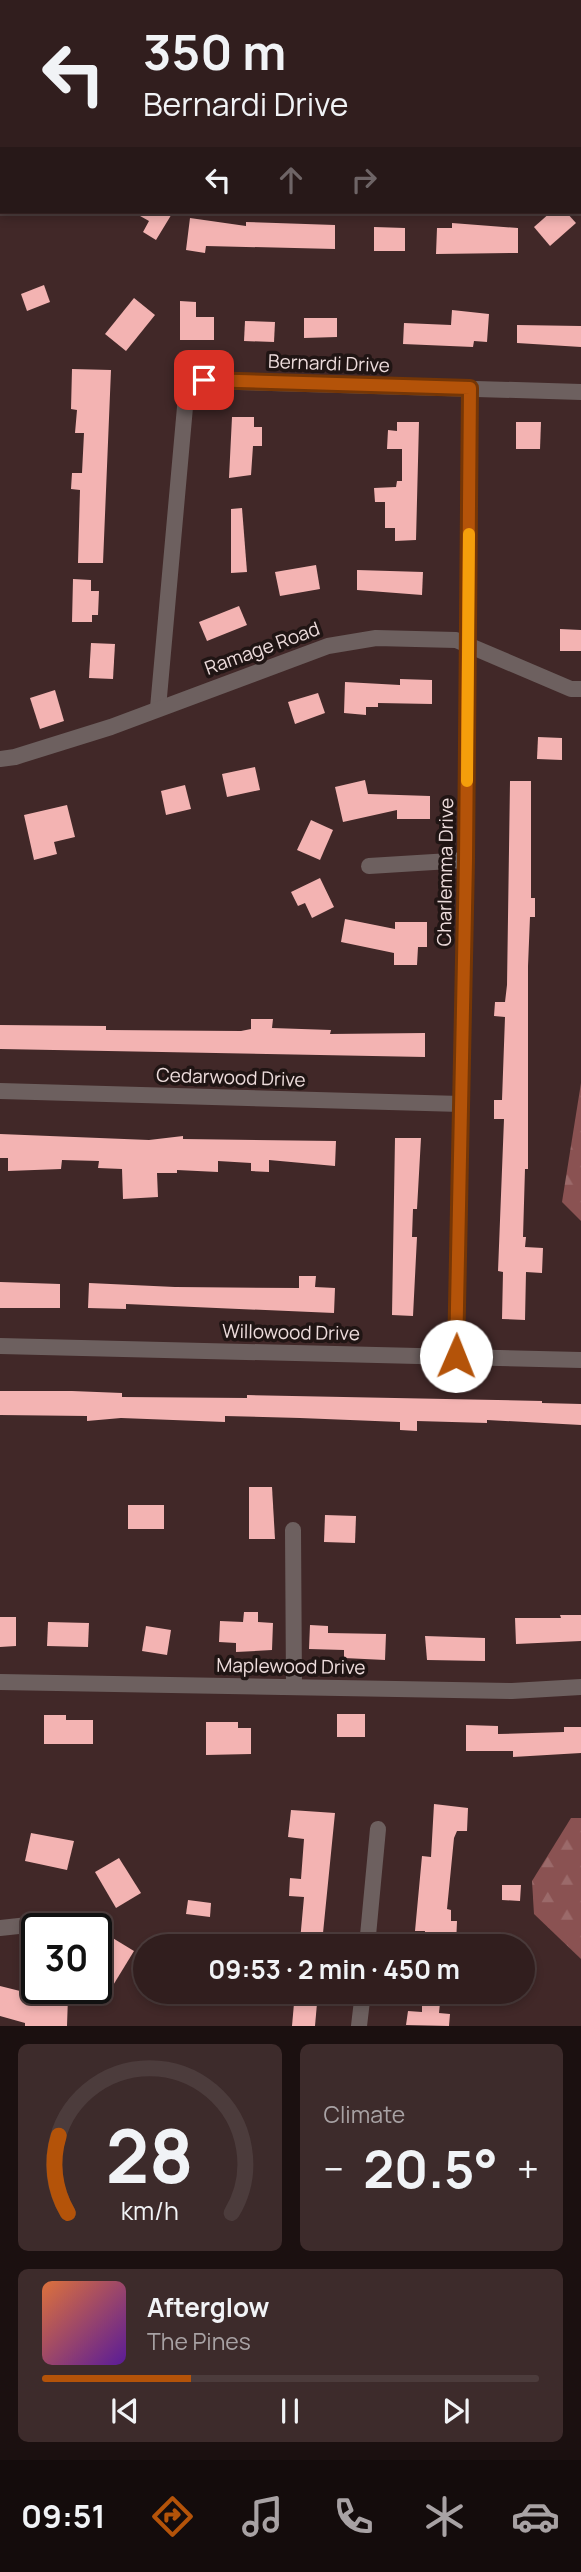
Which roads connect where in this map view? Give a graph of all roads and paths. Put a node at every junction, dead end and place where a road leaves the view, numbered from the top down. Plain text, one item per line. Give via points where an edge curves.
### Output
1 (470, 388) junction
2 (581, 393) edge
3 (469, 643) junction
4 (581, 689) edge
5 (158, 708) junction
6 (0, 759) edge
7 (466, 860) junction
8 (369, 866) dead end
9 (0, 1091) edge
10 (461, 1104) junction
11 (0, 1346) edge
12 (456, 1356) junction
13 (581, 1360) edge
14 (293, 1530) dead end
15 (0, 1682) edge
16 (294, 1687) junction
17 (581, 1687) edge
18 (378, 1829) dead end
19 (21, 1926) edge
20 (0, 1928) edge
21 (368, 1934) edge
22 (362, 2004) edge
23 (359, 2026) edge

1 - 2 street, Bernardi Drive
1 - 3 street, Charlemma Drive
1 - 5 street, Bernardi Drive via 204,380 188,388
3 - 4 street, Ramage Road via 571,689
3 - 5 street, Ramage Road via 376,638 328,646
3 - 7 street, Charlemma Drive
5 - 6 street, Ramage Road via 111,727
7 - 8 street
7 - 10 street, Charlemma Drive
9 - 10 street, Cedarwood Drive
10 - 12 street, Charlemma Drive
11 - 12 street, Willowood Drive
12 - 13 street, Willowood Drive
14 - 16 street
15 - 16 street, Maplewood Drive
16 - 17 street, Maplewood Drive via 512,1691
18 - 21 street
19 - 20 street
22 - 23 street

